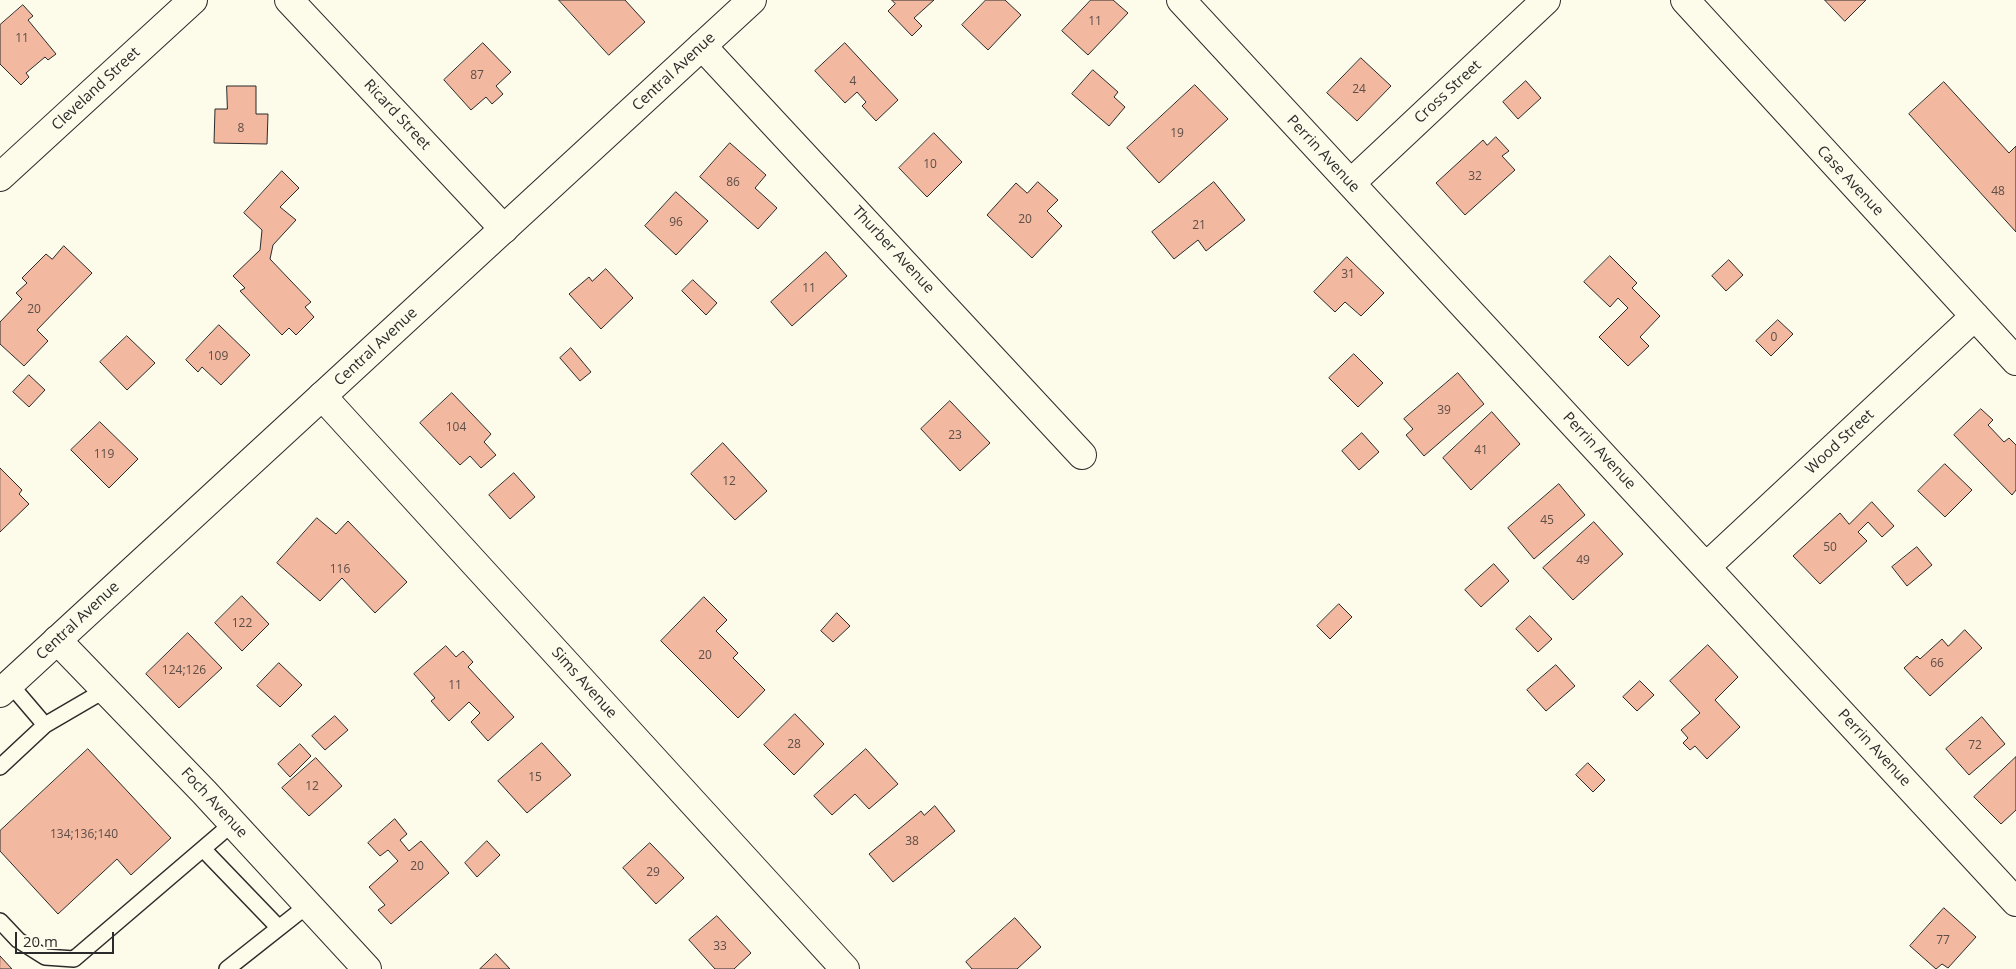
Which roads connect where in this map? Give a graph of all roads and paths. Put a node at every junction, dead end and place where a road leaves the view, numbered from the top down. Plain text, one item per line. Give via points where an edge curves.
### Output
1 (193, 0) edge
2 (289, 0) edge
3 (752, 0) edge
4 (1181, 0) edge
5 (1546, 0) edge
6 (1684, 0) edge
7 (702, 46) junction
8 (0, 177) edge
9 (1350, 183) junction
10 (504, 229) junction
11 (1975, 316) junction
12 (2016, 361) edge
13 (322, 396) junction
14 (1082, 455) dead end
15 (1706, 567) junction
16 (57, 640) junction
17 (5, 688) edge
18 (105, 690) junction
19 (45, 725) junction
20 (0, 767) edge
21 (232, 823) junction
22 (203, 849) junction
23 (2016, 902) edge
24 (308, 905) junction
25 (0, 921) edge
26 (279, 928) junction
27 (78, 964) edge
28 (227, 969) edge
29 (367, 969) edge
30 (845, 969) edge

1 - 8 street, Cleveland Street
2 - 10 street, Ricard Street
3 - 7 street, Central Avenue
4 - 9 street, Perrin Avenue
5 - 9 street, Cross Street
6 - 11 street, Case Avenue
7 - 10 street, Central Avenue
7 - 14 street, Thurber Avenue
9 - 15 street, Perrin Avenue
10 - 13 street, Central Avenue
11 - 12 street, Case Avenue
11 - 15 street, Wood Street
13 - 16 street, Central Avenue
13 - 30 street, Sims Avenue
15 - 23 street, Perrin Avenue
16 - 17 street, Central Avenue
16 - 18 street, Foch Avenue
17 - 19 lane
18 - 19 lane
18 - 21 street, Foch Avenue
19 - 20 lane
21 - 22 lane
21 - 24 street, Foch Avenue
22 - 26 lane
22 - 27 lane
24 - 26 lane
24 - 29 street, Foch Avenue
25 - 27 lane via 18,940 45,957
26 - 28 lane

